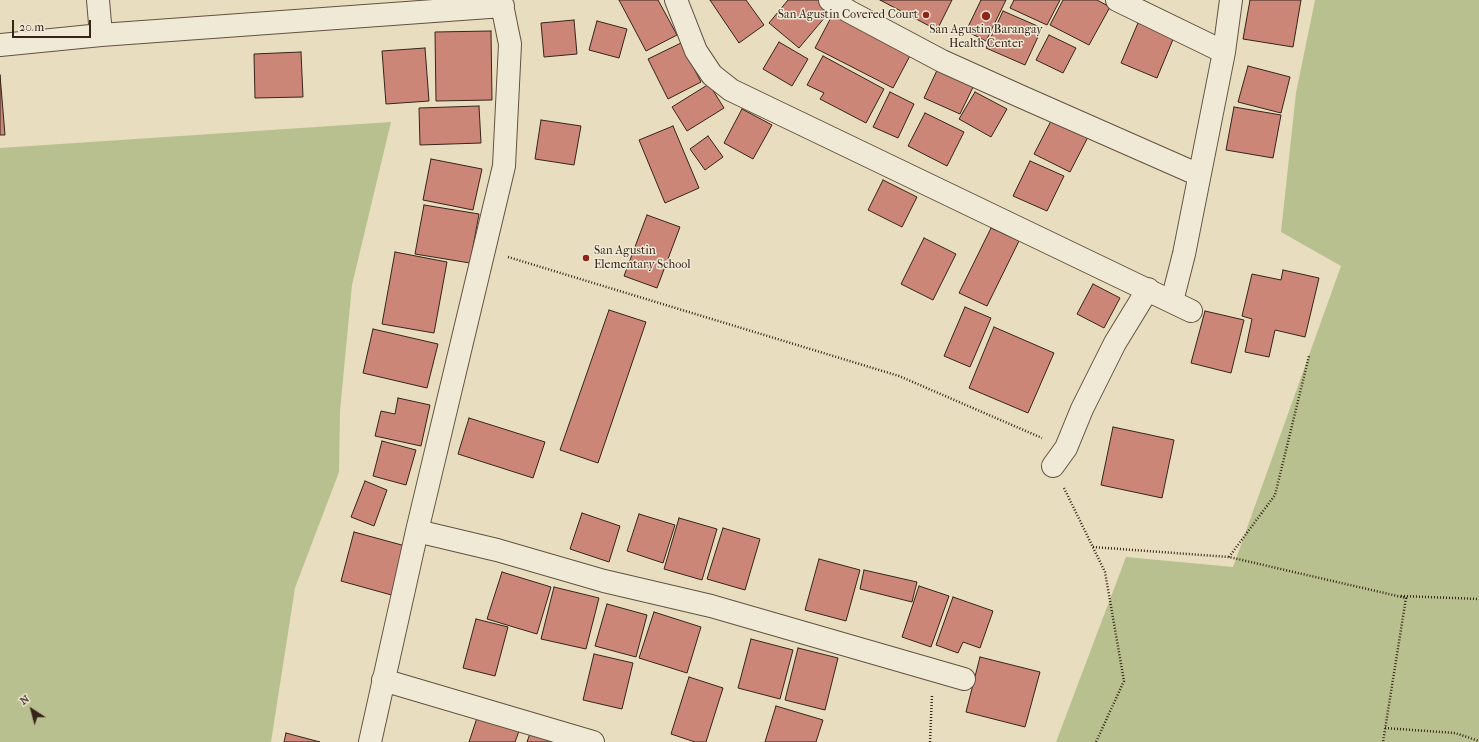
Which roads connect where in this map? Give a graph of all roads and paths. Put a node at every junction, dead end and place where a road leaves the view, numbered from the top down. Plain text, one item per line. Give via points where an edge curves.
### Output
1 (98, 0) edge
2 (676, 0) edge
3 (830, 0) edge
4 (1117, 0) edge
5 (1231, 0) edge
6 (502, 3) edge
7 (101, 35) junction
8 (0, 46) edge
9 (1224, 52) junction
10 (1199, 175) junction
11 (484, 250) junction
12 (1148, 289) junction
13 (1172, 301) junction
14 (1191, 311) dead end
15 (1309, 356) dead end
16 (1066, 448) junction
17 (1053, 466) joint
18 (417, 531) junction
19 (1093, 547) junction
20 (1229, 557) junction
21 (1395, 596) junction
22 (1479, 599) edge
23 (934, 670) junction
24 (964, 679) dead end
25 (383, 680) junction
26 (1385, 728) junction
27 (1479, 741) edge
28 (370, 742) edge
29 (593, 742) edge
30 (930, 742) edge
31 (1096, 742) edge
32 (1383, 742) edge

1 - 7 street
2 - 12 street via 696,51 712,75 731,90
3 - 10 street via 942,60
4 - 9 street
5 - 9 street
6 - 7 street
6 - 11 street via 510,44 504,166
7 - 8 street
9 - 10 street
10 - 13 street
11 - 16 path via 900,376
11 - 18 street
12 - 13 street
12 - 16 street via 1115,343
13 - 14 street
15 - 20 path via 1275,495
16 - 17 street
17 - 19 path
18 - 23 street via 497,550 604,582 711,606
18 - 25 street
19 - 20 path
19 - 31 path via 1105,572 1124,681
20 - 21 path
21 - 22 path
21 - 26 path via 1406,598
23 - 24 street
23 - 30 path
25 - 28 street
25 - 29 street
26 - 27 path via 1455,733
26 - 32 path

